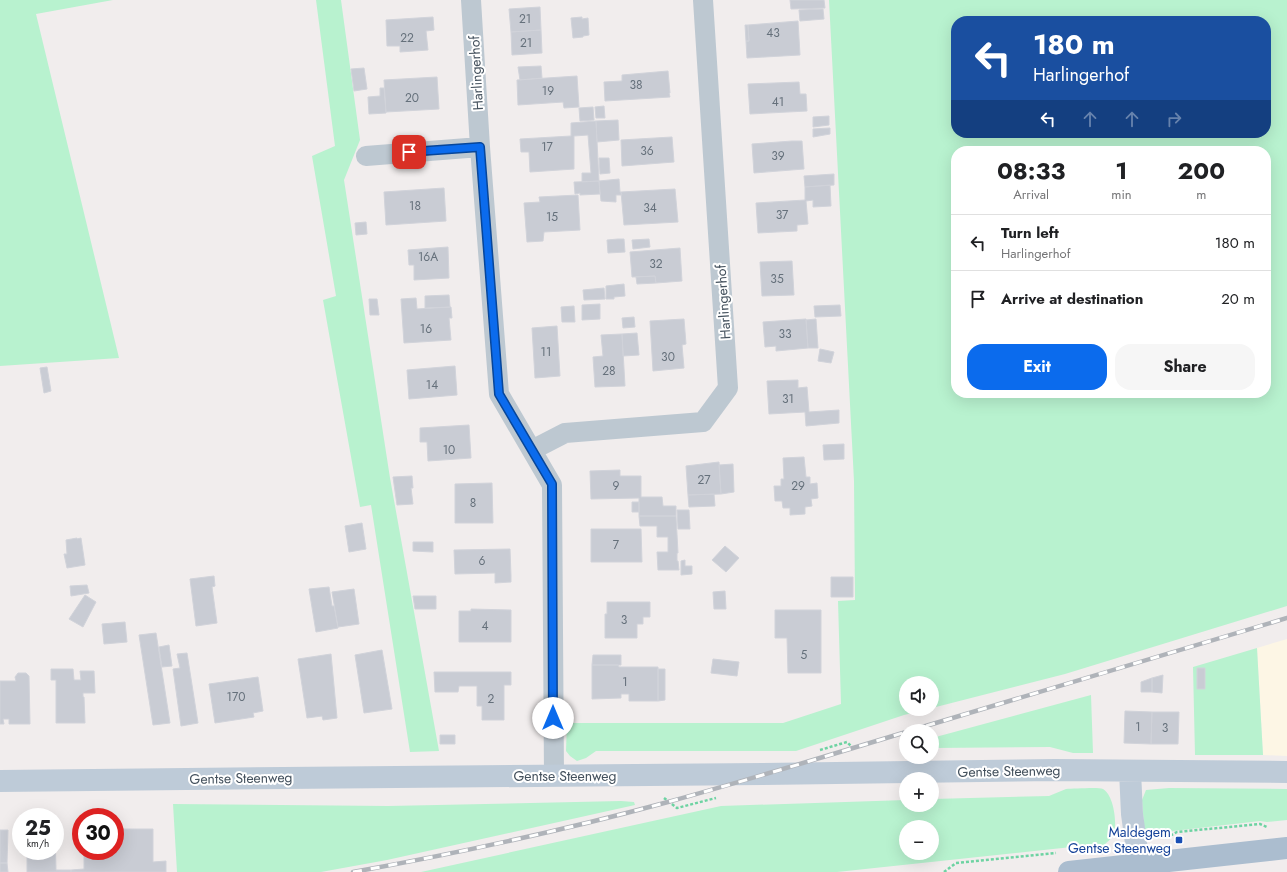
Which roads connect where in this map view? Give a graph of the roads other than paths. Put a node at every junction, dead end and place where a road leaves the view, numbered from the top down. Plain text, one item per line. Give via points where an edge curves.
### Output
1 (471, 0) edge
2 (703, 0) edge
3 (480, 147) junction
4 (366, 156) dead end
5 (532, 450) junction
6 (1130, 771) junction
7 (1287, 772) edge
8 (554, 776) junction
9 (0, 781) edge
10 (1287, 848) edge
11 (1139, 865) junction
12 (1069, 872) edge

1 - 3 street, Harlingerhof
2 - 5 street, Harlingerhof via 728,388 703,422 565,433
3 - 4 street
3 - 5 street, Harlingerhof via 499,394
5 - 8 street, Harlingerhof via 552,484
6 - 7 street, Gentse Steenweg
6 - 8 street, Gentse Steenweg
6 - 11 street via 1132,814
8 - 9 street, Gentse Steenweg
10 - 11 main road
11 - 12 main road

